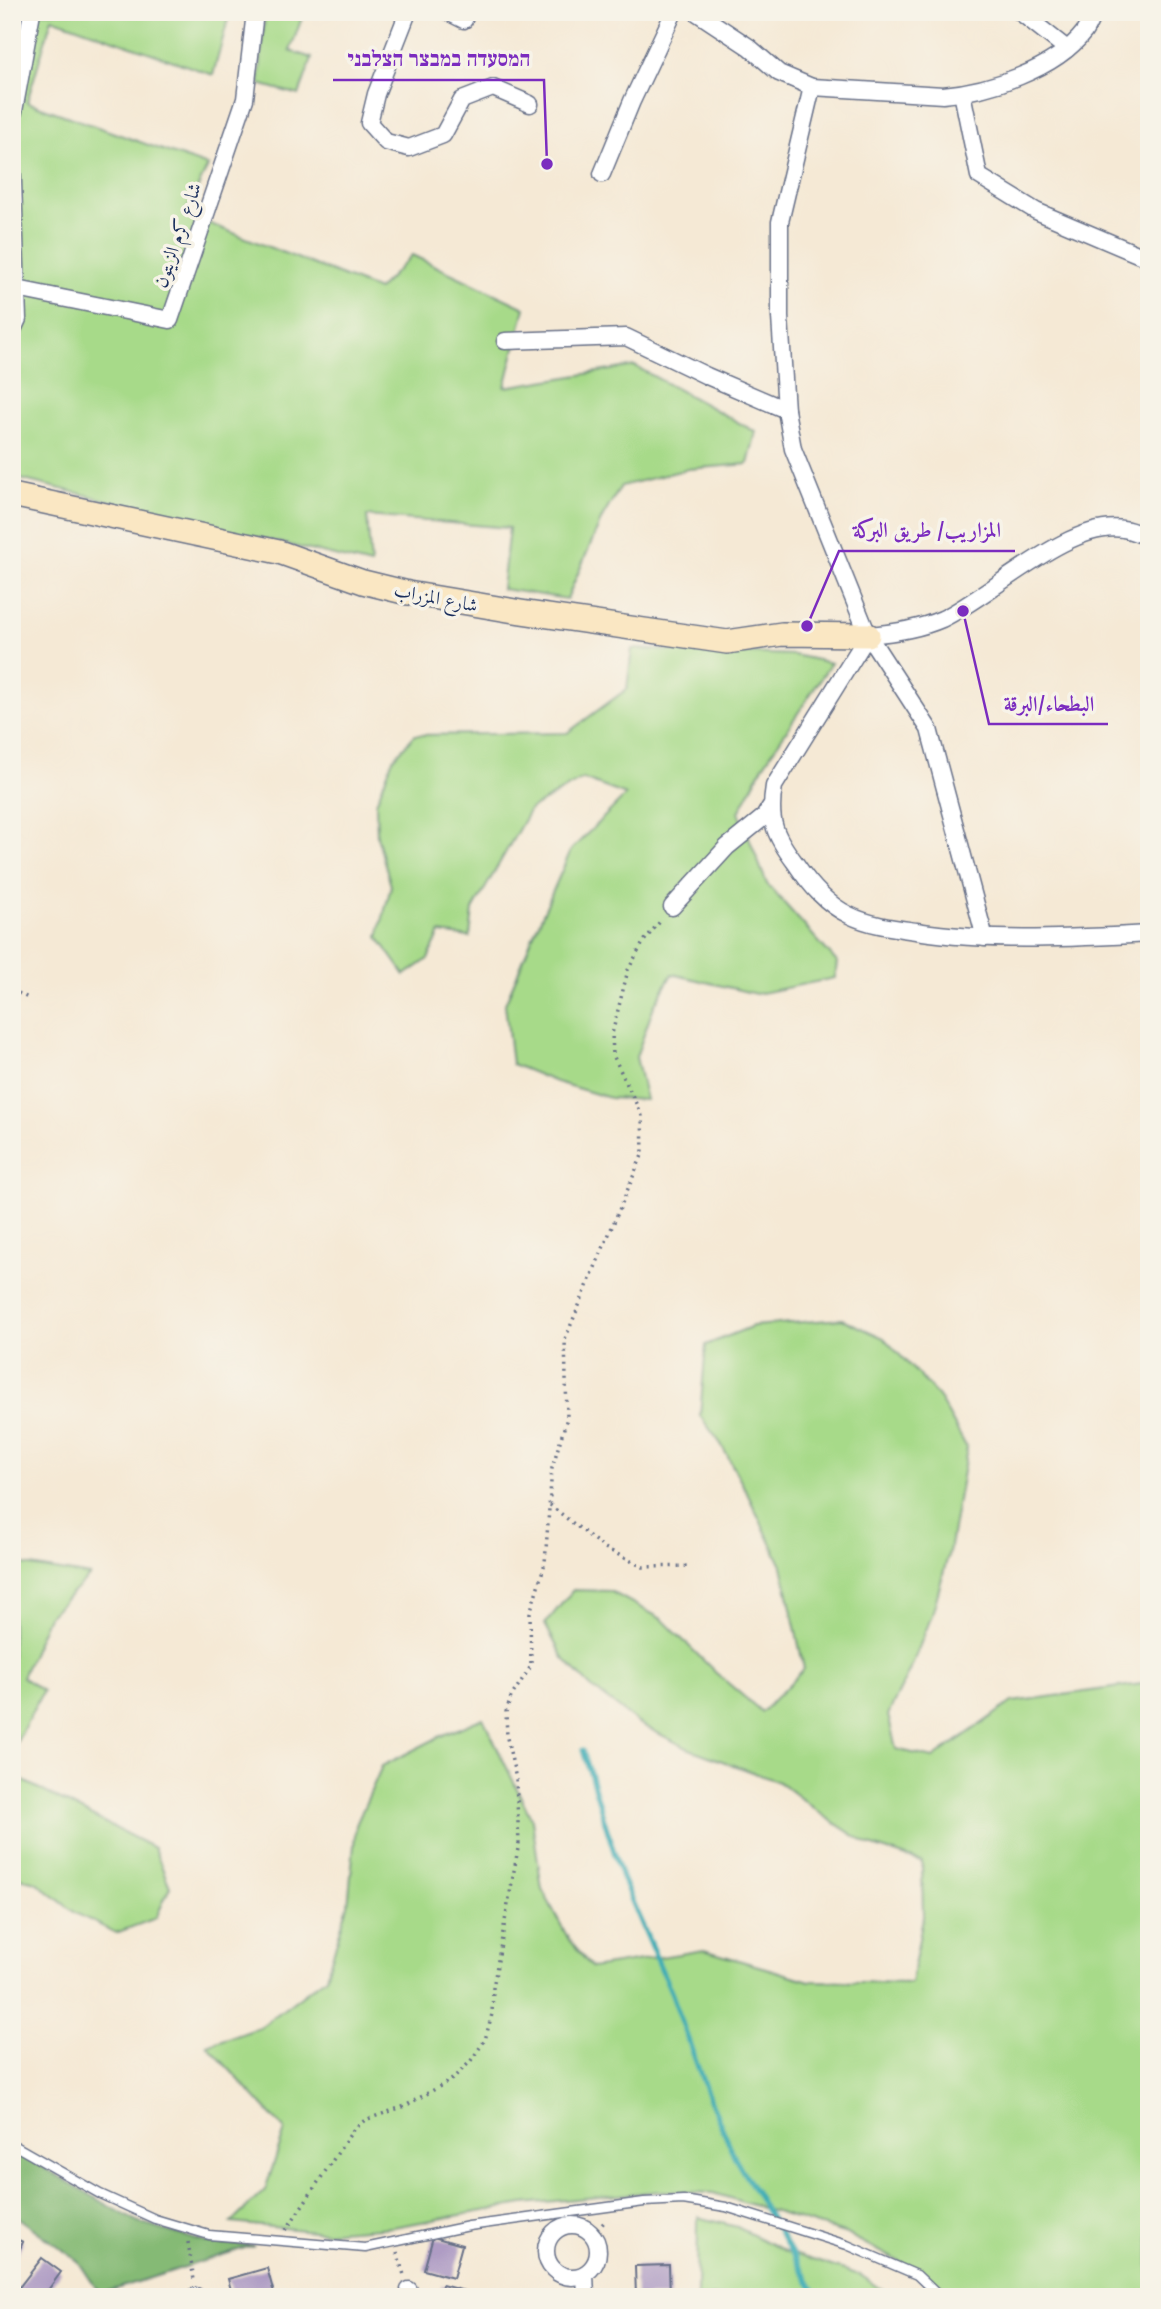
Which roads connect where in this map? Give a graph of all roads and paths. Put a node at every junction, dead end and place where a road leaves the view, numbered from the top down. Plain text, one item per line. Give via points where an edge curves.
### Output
1 (32, 12) edge
2 (255, 12) edge
3 (408, 12) edge
4 (448, 12) edge
5 (466, 12) edge
6 (674, 12) edge
7 (696, 12) edge
8 (1020, 12) edge
9 (1094, 12) edge
10 (1067, 49) junction
11 (812, 87) junction
12 (962, 93) junction
13 (530, 104) dead end
14 (12, 122) edge
15 (12, 155) edge
16 (602, 174) dead end
17 (1149, 259) edge
18 (17, 289) junction
19 (12, 332) edge
20 (505, 341) dead end
21 (786, 410) junction
22 (12, 495) edge
23 (1149, 538) edge
24 (868, 635) junction
25 (771, 807) junction
26 (672, 906) joint
27 (1149, 933) edge
28 (985, 938) junction
29 (12, 990) edge
30 (28, 998) dead end
31 (550, 1505) junction
32 (691, 1566) dead end
33 (12, 2144) edge
34 (186, 2228) junction
35 (280, 2241) junction
36 (394, 2241) junction
37 (585, 2274) dead end
38 (410, 2294) edge
39 (196, 2296) edge
40 (586, 2297) edge
41 (940, 2297) edge

1 - 14 street
2 - 18 street, شارع كرم الزيتون via 245,100 170,320
3 - 13 street via 369,123 386,142 409,148 443,135 462,100 493,88
4 - 5 street via 464,20
6 - 16 street
7 - 11 street via 779,73
8 - 10 street
9 - 10 street via 1084,32
10 - 12 street via 1004,82
11 - 12 street
11 - 21 street via 780,222
12 - 17 street via 979,176 1036,211
15 - 18 street
18 - 19 street via 18,319
20 - 21 street via 626,337
21 - 24 street via 793,449
22 - 24 street, شارع المزراب via 279,552 408,593 521,612 727,642 782,634
23 - 24 street via 1122,529 1090,531 942,619 898,633
24 - 25 street via 774,786
24 - 28 street via 929,729
25 - 26 street
25 - 28 street via 777,839 811,886 832,905 850,916 893,928
26 - 31 path via 628,970 612,1034 613,1055 642,1116 643,1153 565,1339 567,1418 552,1468
27 - 28 street
29 - 30 path
31 - 32 path via 603,1547 643,1567
31 - 35 path via 545,1563 530,1613 531,1666 510,1697 506,1712 519,1843 485,2040 451,2080 353,2130
33 - 34 lane via 100,2194
34 - 35 lane via 209,2235
34 - 39 path
35 - 36 lane via 365,2248
36 - 38 path
36 - 41 lane via 469,2226 683,2200 726,2207 847,2245 917,2275
37 - 40 street

